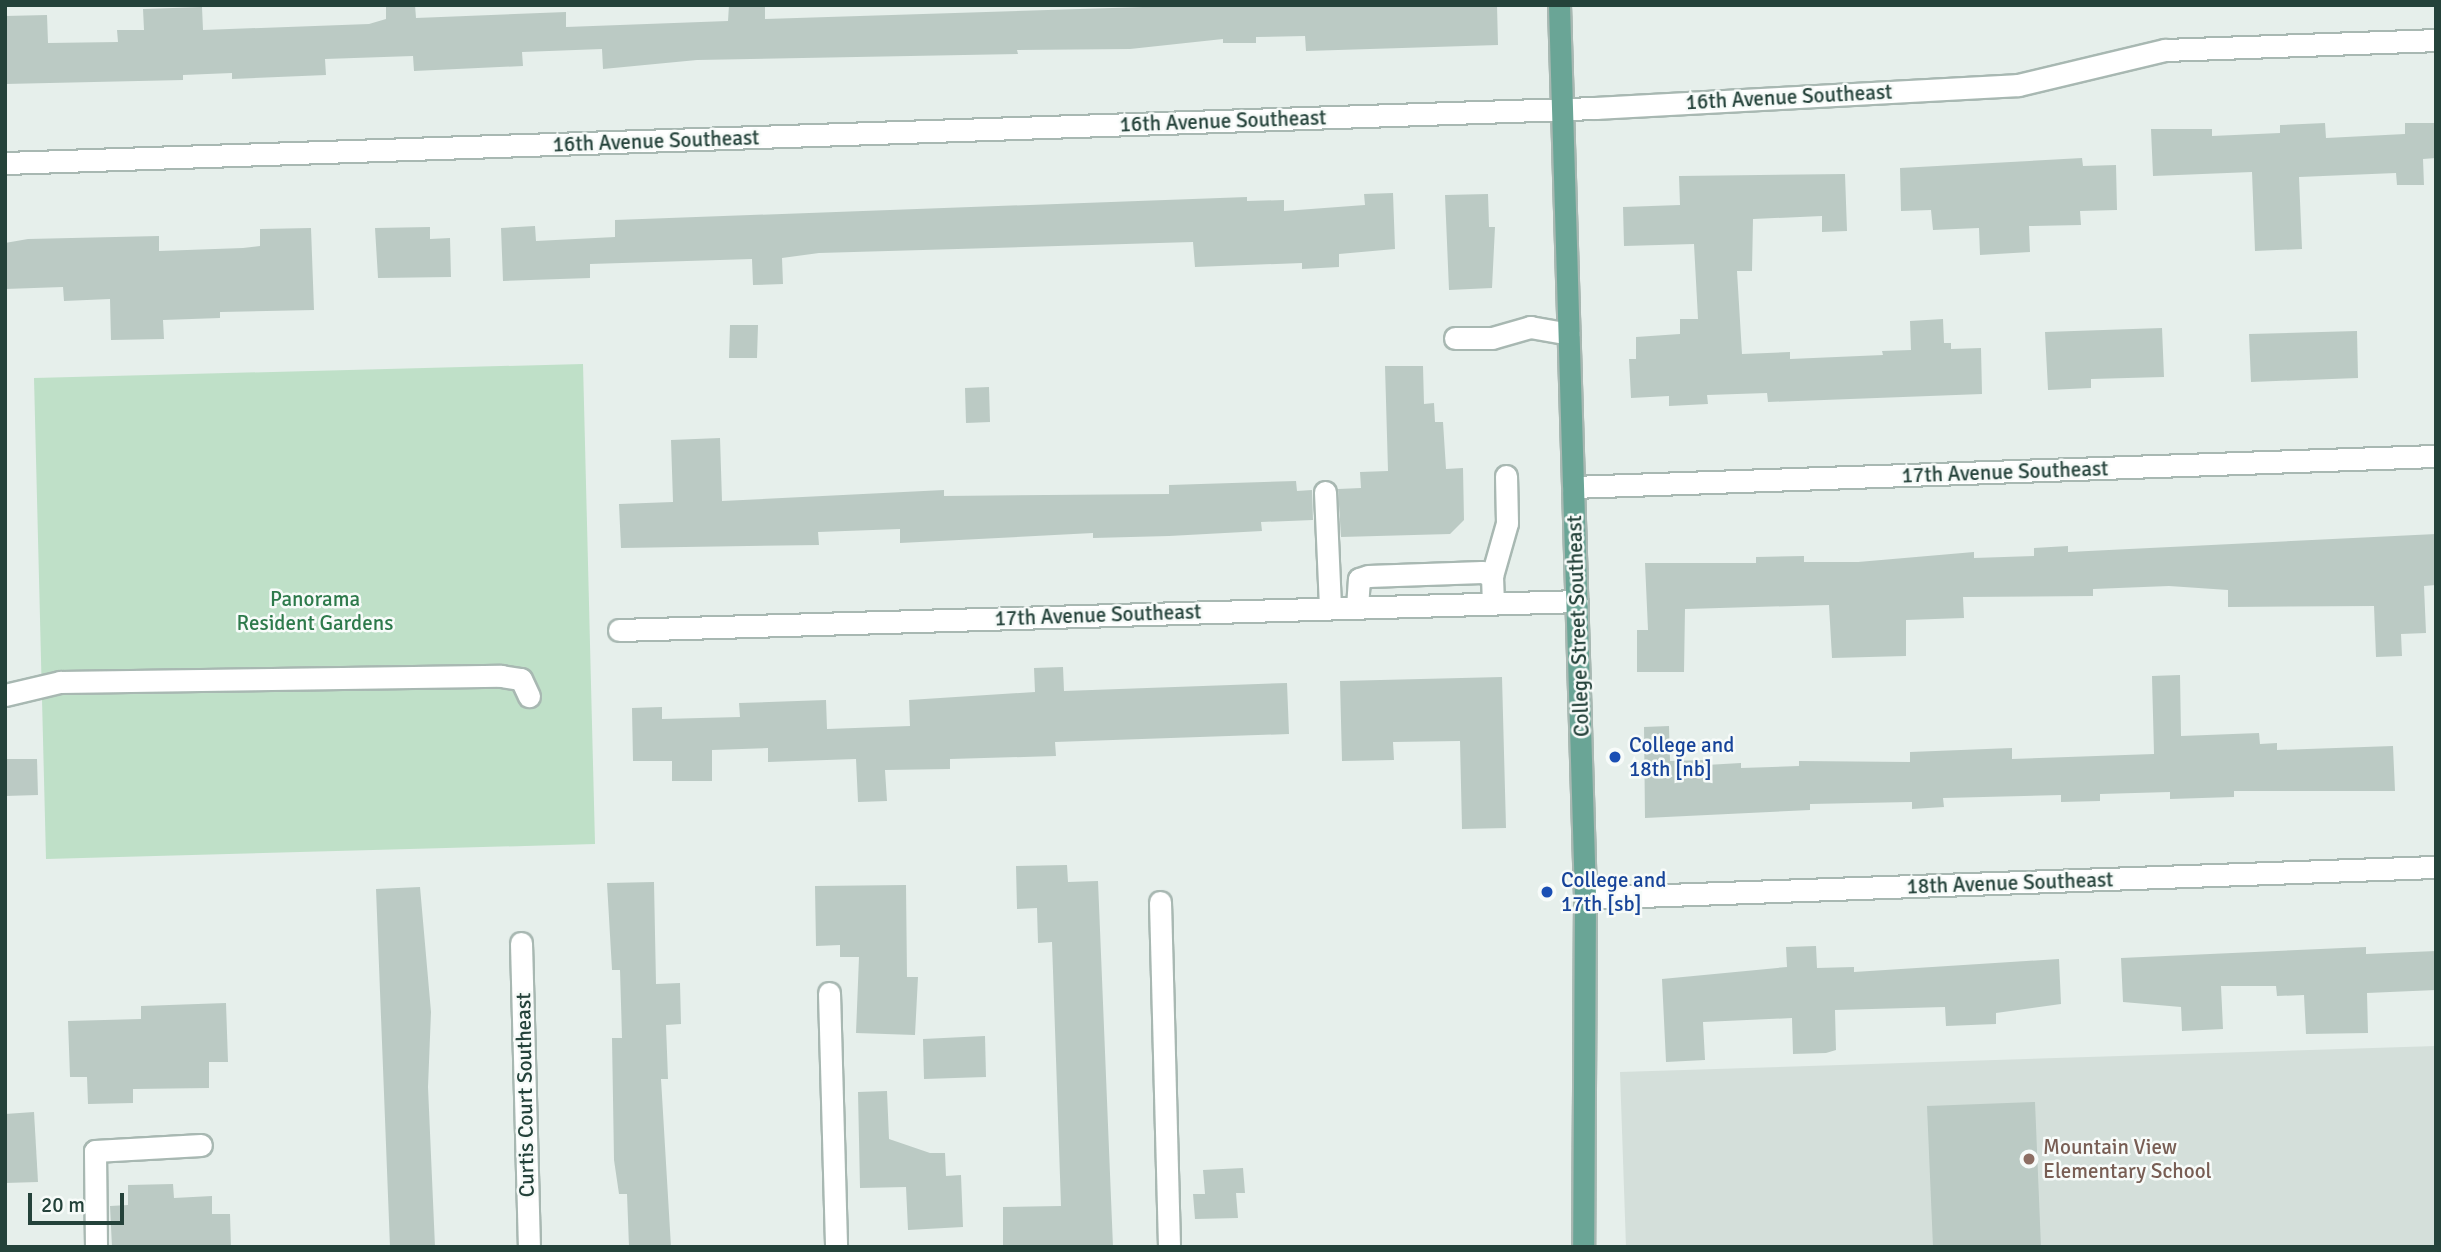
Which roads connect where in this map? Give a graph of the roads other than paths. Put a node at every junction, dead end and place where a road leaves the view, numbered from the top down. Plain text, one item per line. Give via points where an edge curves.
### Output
1 (1559, 5) edge
2 (2436, 40) edge
3 (1561, 109) junction
4 (5, 163) edge
5 (1568, 334) junction
6 (1455, 338) dead end
7 (2436, 456) edge
8 (1506, 476) dead end
9 (1573, 488) junction
10 (1325, 492) dead end
11 (1492, 576) junction
12 (1577, 601) junction
13 (1493, 603) junction
14 (1357, 607) junction
15 (1330, 608) junction
16 (619, 630) dead end
17 (5, 695) edge
18 (529, 696) dead end
19 (2436, 867) edge
20 (1585, 898) junction
21 (1160, 902) dead end
22 (521, 943) dead end
23 (829, 993) dead end
24 (201, 1145) dead end
25 (96, 1247) edge
26 (528, 1247) edge
27 (836, 1247) edge
28 (1169, 1247) edge
29 (1583, 1247) edge

1 - 3 main road, College Street Southeast
2 - 3 street, 16th Avenue Southeast via 2165,50 2018,85
3 - 4 street, 16th Avenue Southeast
3 - 5 main road, College Street Southeast
5 - 6 street via 1522,327 1492,338
5 - 9 main road, College Street Southeast
7 - 9 street, 17th Avenue Southeast
8 - 11 street via 1507,523
9 - 12 main road, College Street Southeast
10 - 15 street
11 - 13 street
11 - 14 street via 1368,576 1359,579
12 - 13 street, 17th Avenue Southeast
12 - 20 main road, College Street Southeast
13 - 14 street, 17th Avenue Southeast
14 - 15 street, 17th Avenue Southeast
15 - 16 street, 17th Avenue Southeast
17 - 18 street via 60,682 501,676 521,679
19 - 20 street, 18th Avenue Southeast
20 - 29 main road, College Street Southeast
21 - 28 street
22 - 26 street, Curtis Court Southeast
23 - 27 street
24 - 25 street via 95,1151

